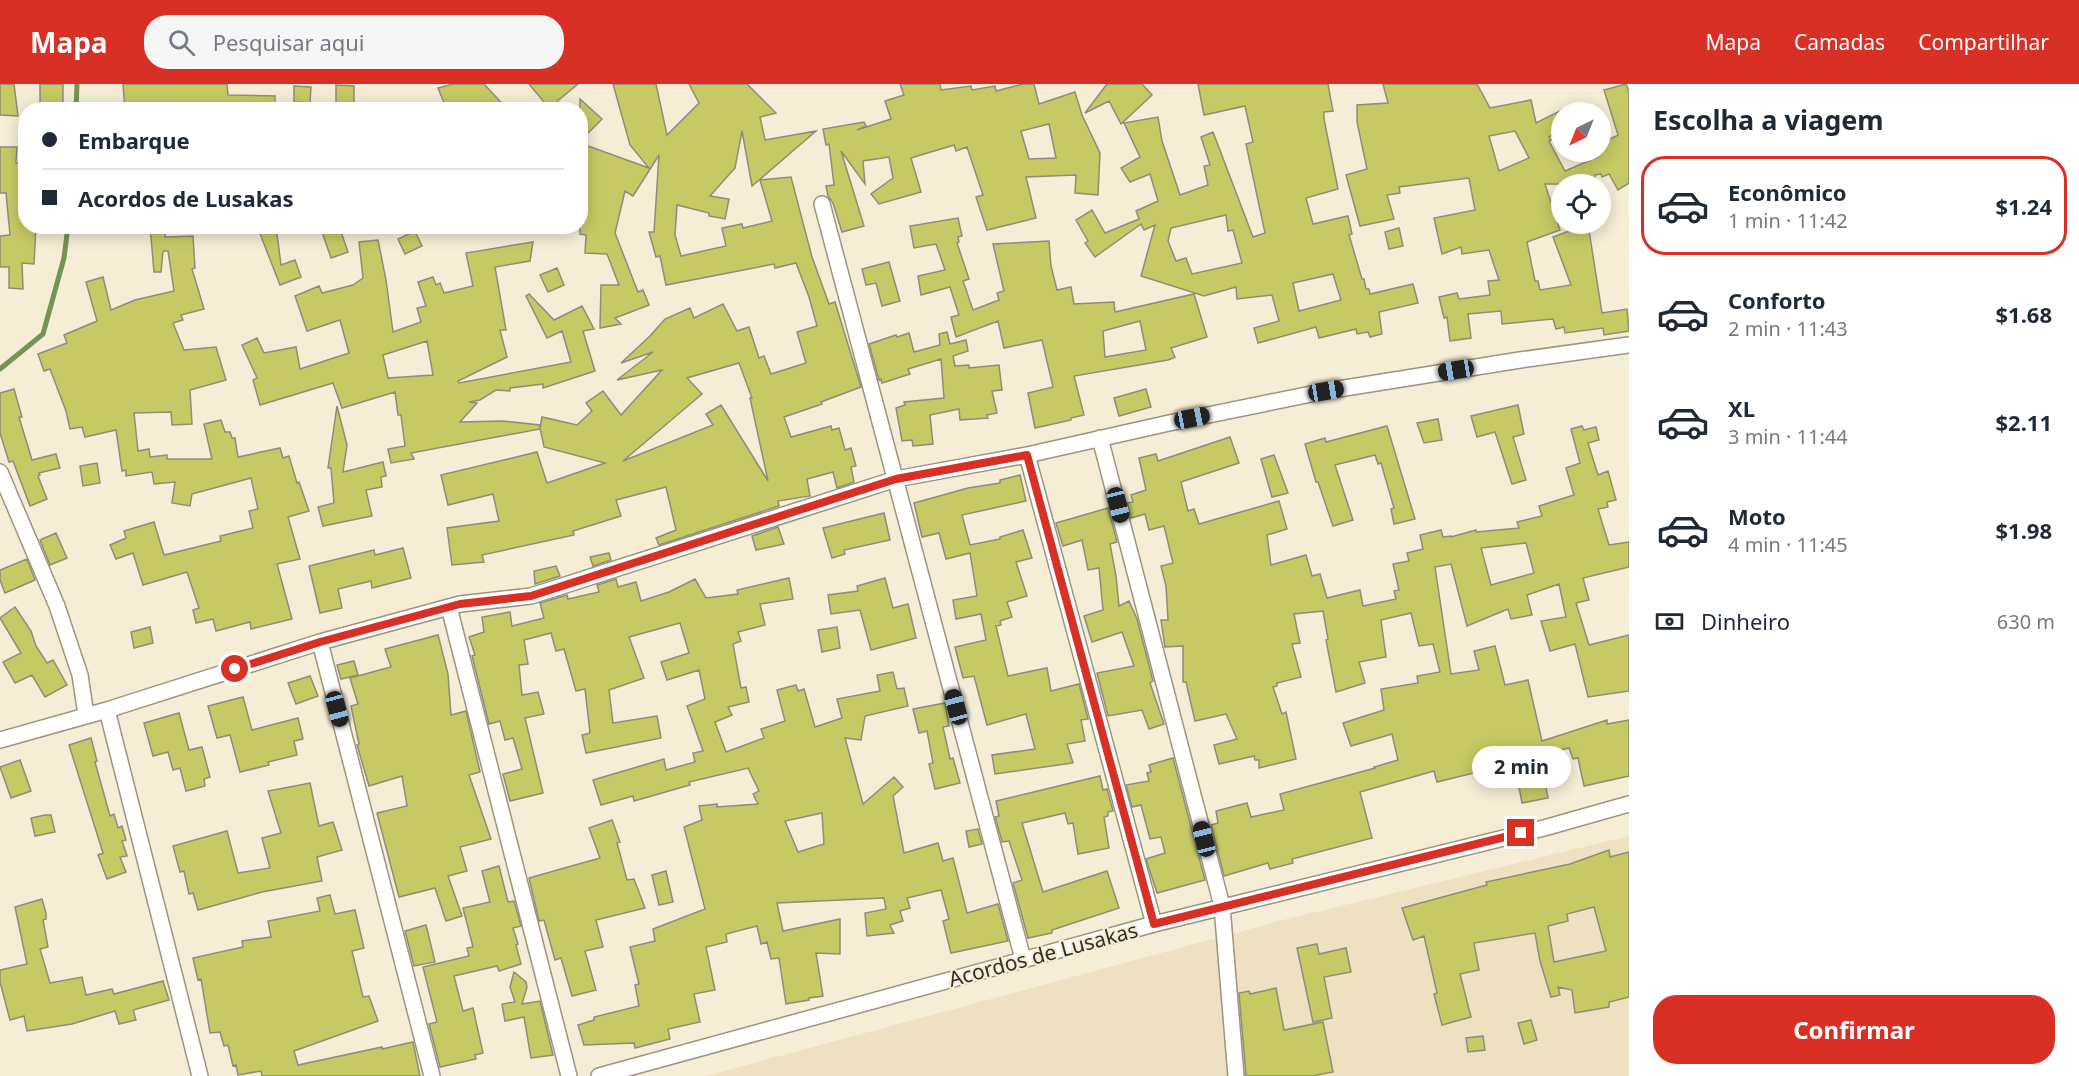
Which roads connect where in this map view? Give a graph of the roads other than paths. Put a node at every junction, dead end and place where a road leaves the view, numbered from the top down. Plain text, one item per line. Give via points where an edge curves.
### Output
1 (822, 204) dead end
2 (1629, 345) edge
3 (1100, 438) junction
4 (1027, 455) junction
5 (0, 472) edge
6 (896, 479) junction
7 (449, 608) junction
8 (320, 642) junction
9 (106, 710) junction
10 (86, 715) junction
11 (0, 740) edge
12 (1629, 804) edge
13 (1222, 906) junction
14 (1154, 924) junction
15 (1023, 959) junction
16 (200, 1076) edge
17 (432, 1076) edge
18 (569, 1076) edge
19 (599, 1076) edge
20 (1236, 1076) edge

1 - 6 street
2 - 3 street via 1326,391
3 - 4 street
3 - 13 street
4 - 6 street
4 - 14 street
5 - 10 street via 57,606 80,675
6 - 7 street via 531,596
6 - 15 street
7 - 8 street
7 - 18 street
8 - 9 street
8 - 17 street
9 - 10 street
9 - 16 street
10 - 11 street
12 - 13 street, Acordos de Lusakas
13 - 14 street, Acordos de Lusakas
13 - 20 street
14 - 15 street, Acordos de Lusakas
15 - 19 street, Acordos de Lusakas

